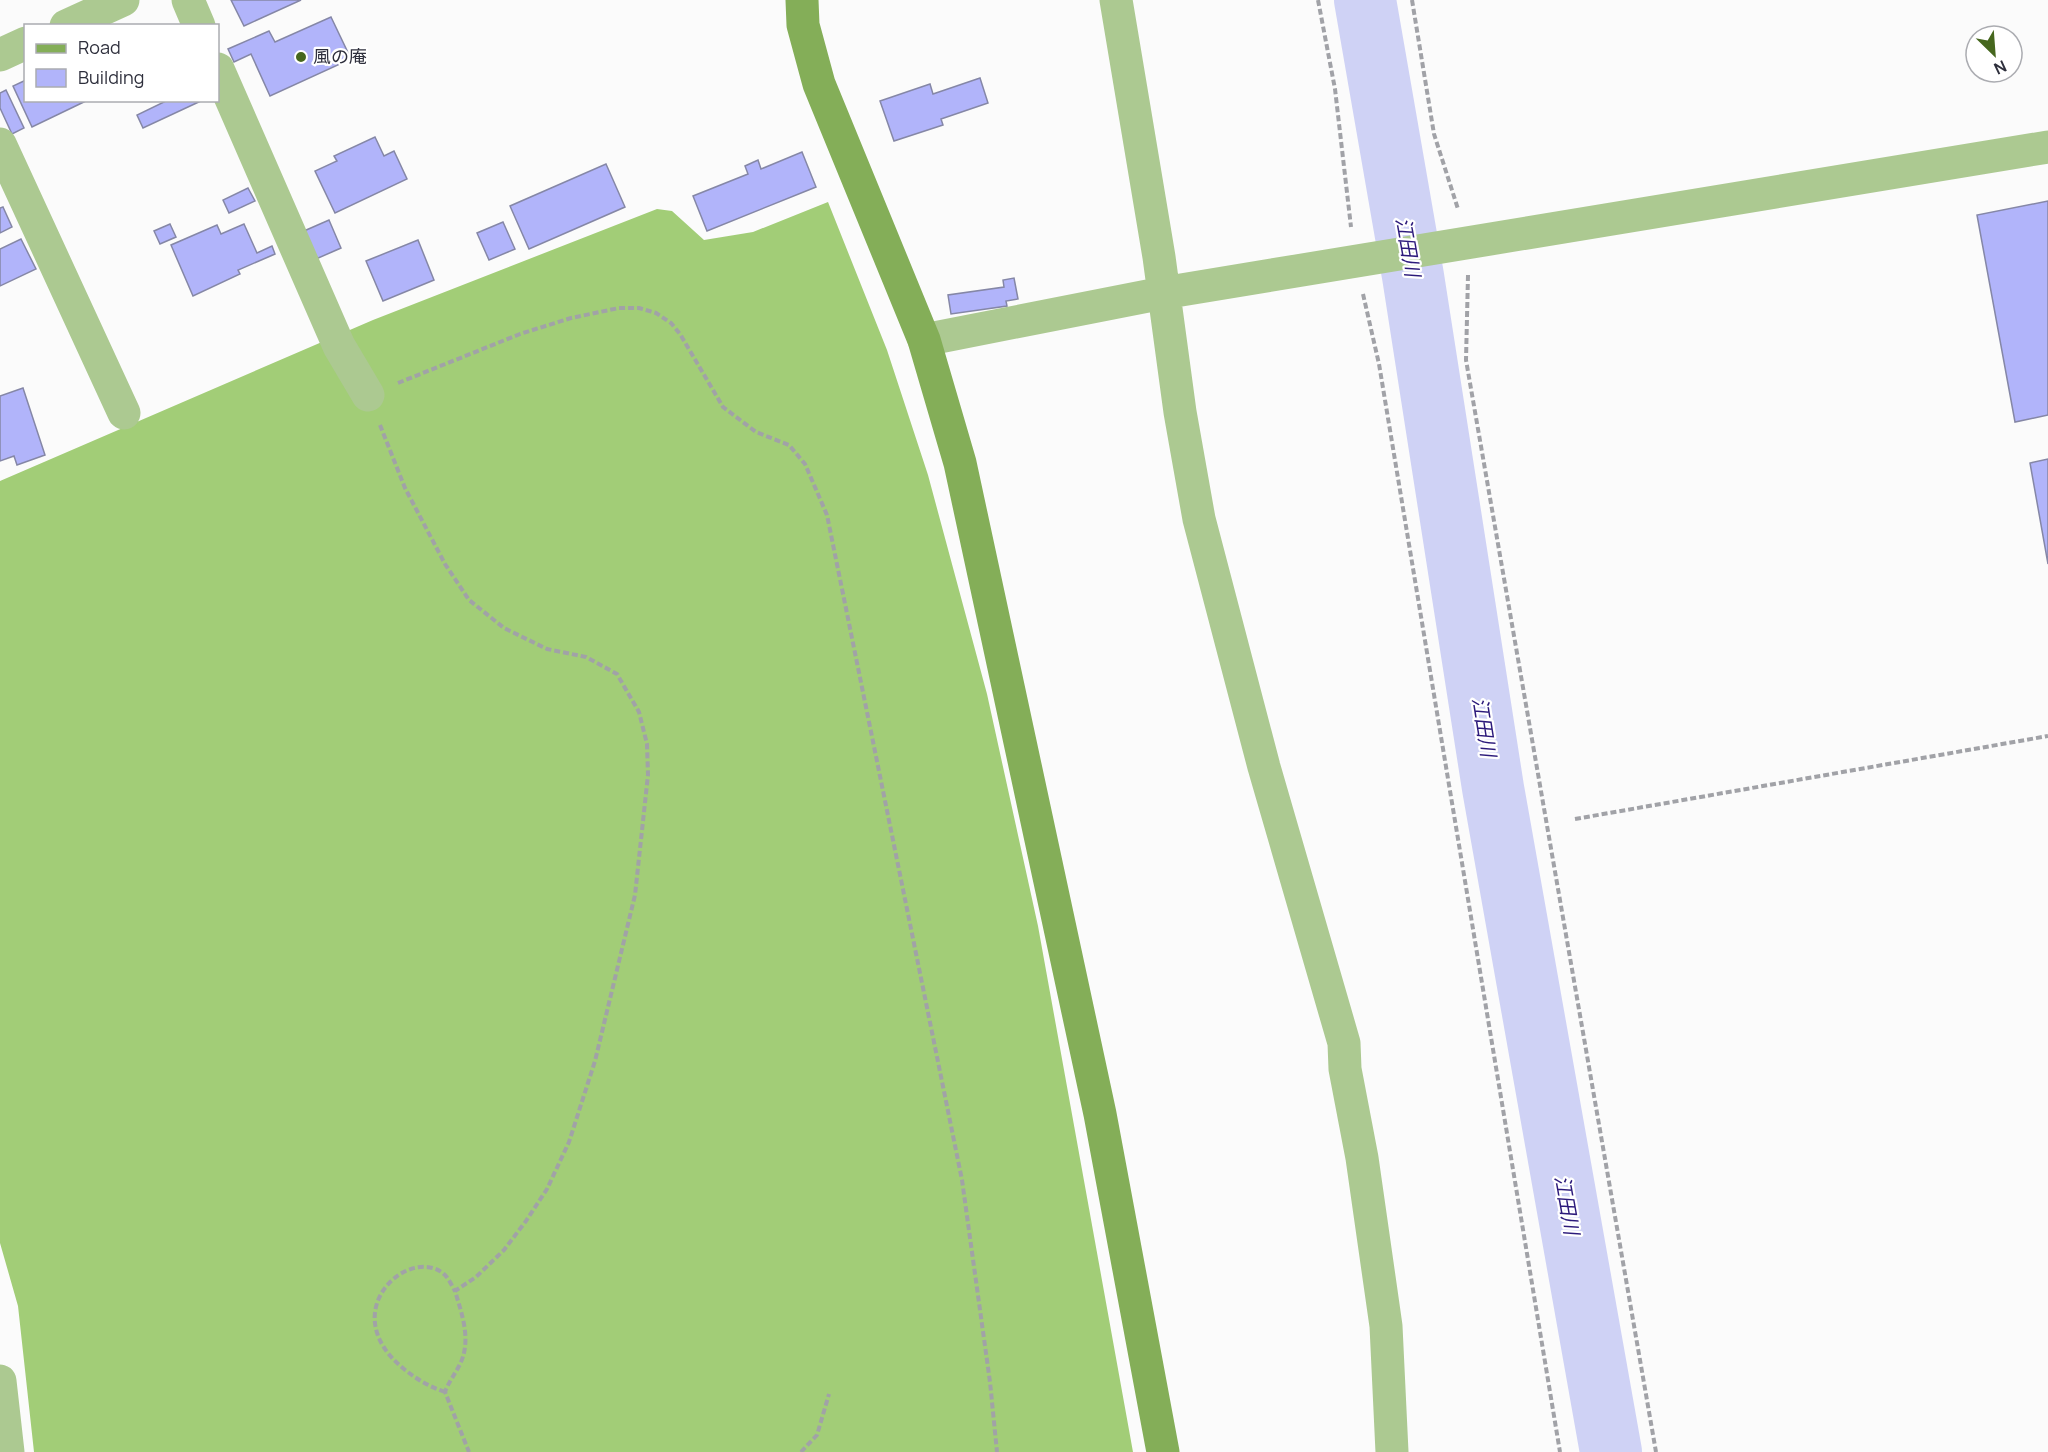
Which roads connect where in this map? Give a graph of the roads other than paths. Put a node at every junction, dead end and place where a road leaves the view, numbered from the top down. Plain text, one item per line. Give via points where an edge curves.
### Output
1 (123, 0) edge
2 (188, 0) edge
3 (801, 0) edge
4 (1116, 0) edge
5 (70, 24) edge
6 (198, 24) edge
7 (24, 44) edge
8 (0, 55) edge
9 (219, 71) edge
10 (0, 144) edge
11 (2048, 147) edge
12 (1163, 293) junction
13 (924, 340) junction
14 (368, 395) road end
15 (124, 413) dead end
16 (0, 1380) edge
17 (8, 1452) edge
18 (1163, 1452) edge
19 (1392, 1452) edge

1 - 5 street
2 - 6 street
3 - 13 street via 803,25 819,84
4 - 12 street
7 - 8 street
9 - 14 street via 339,346
10 - 15 street
11 - 12 street
12 - 13 street
12 - 19 street via 1199,519 1264,767 1344,1043 1386,1326
13 - 18 street via 960,463 1013,699 1100,1114
16 - 17 street

